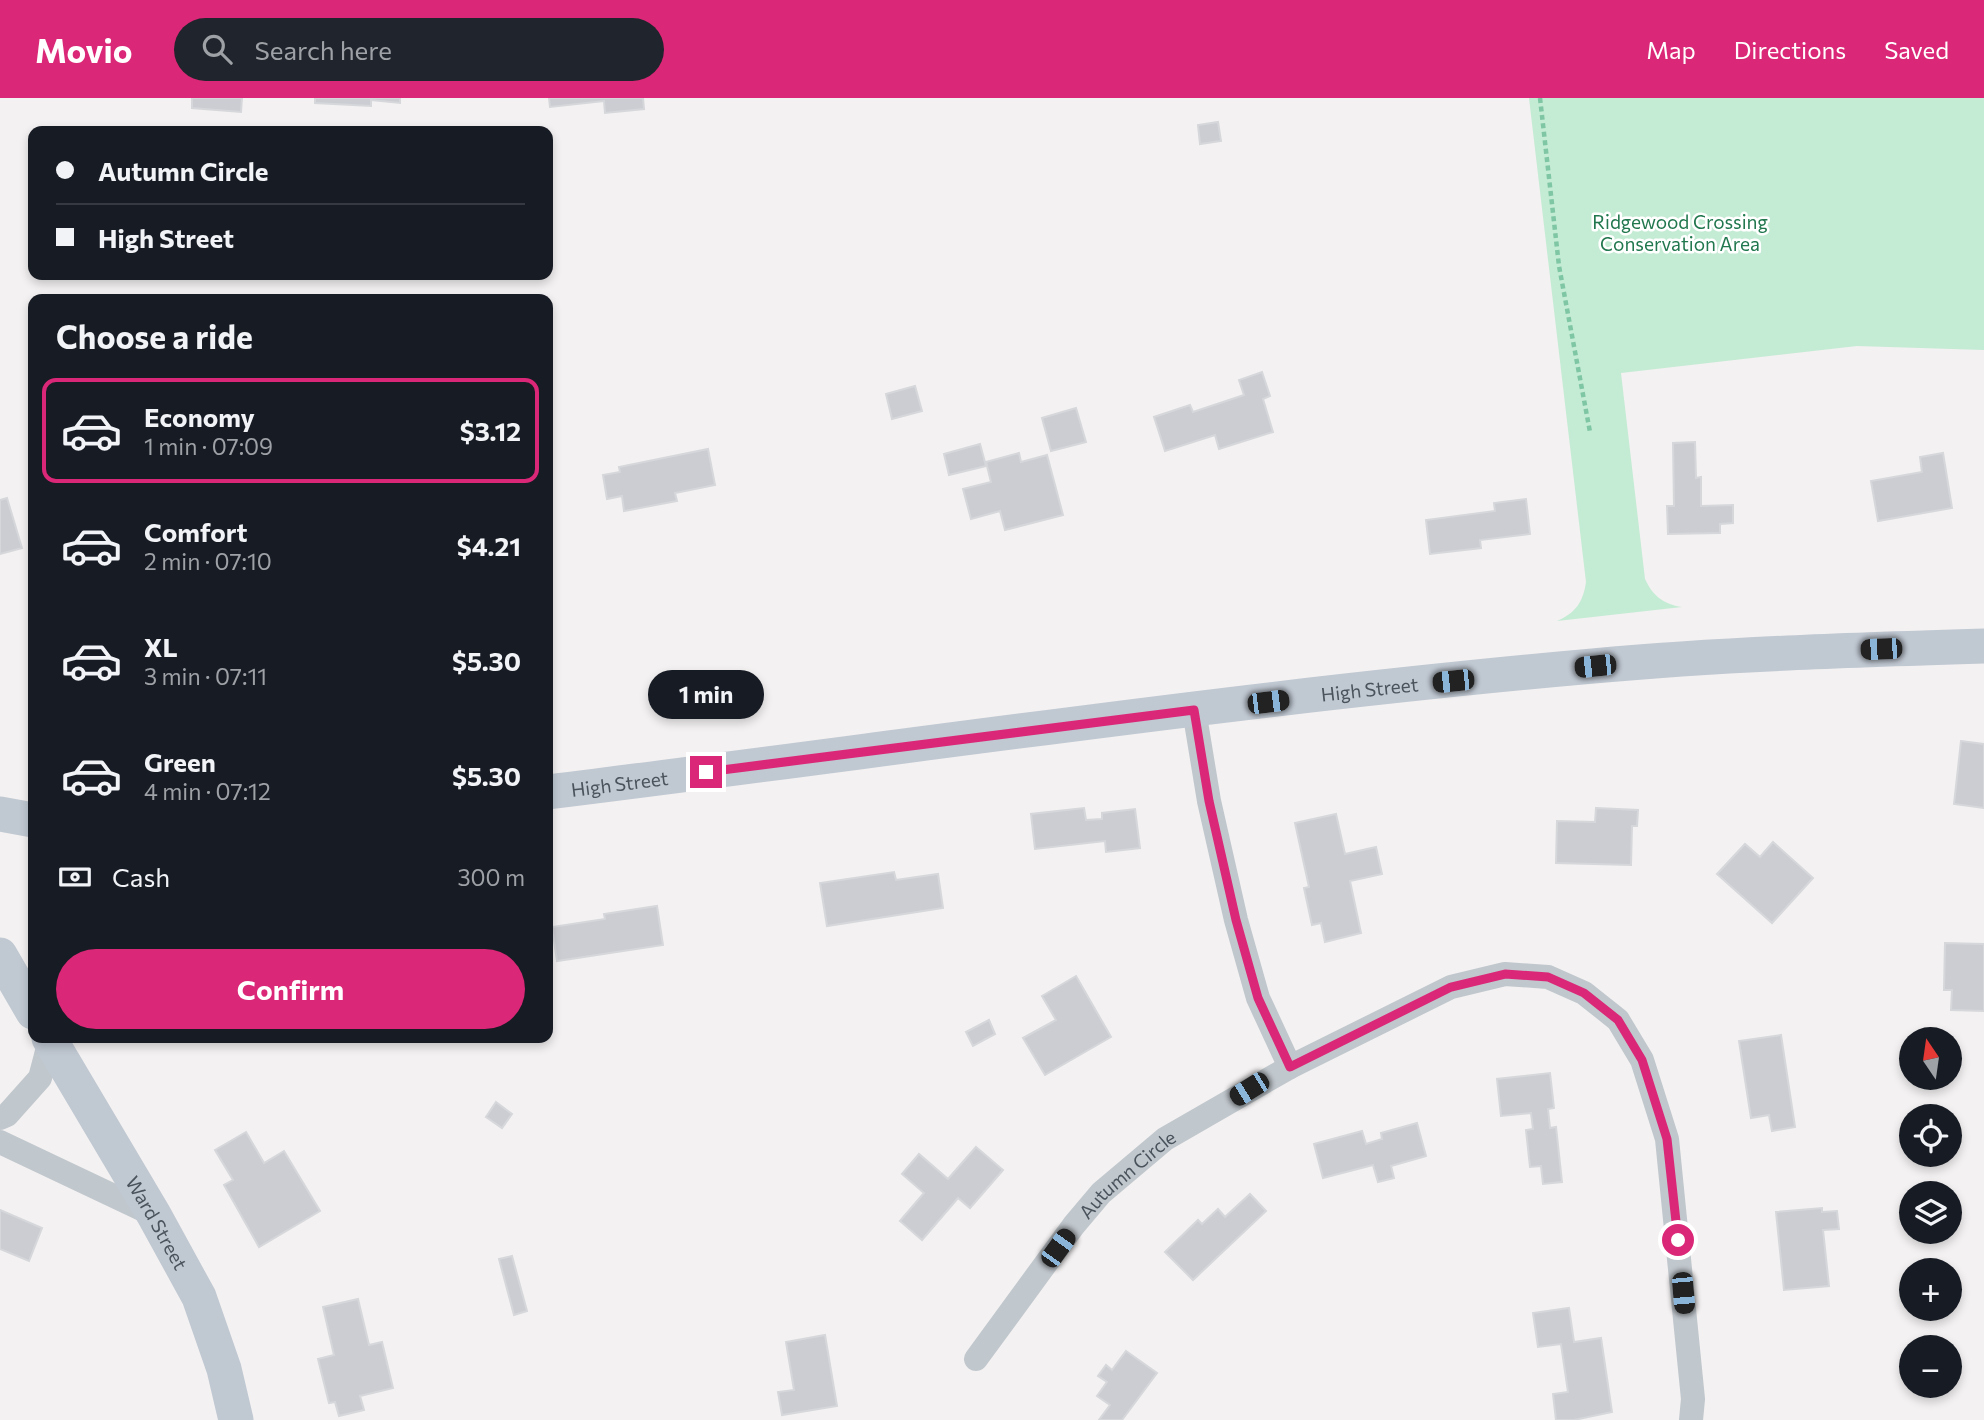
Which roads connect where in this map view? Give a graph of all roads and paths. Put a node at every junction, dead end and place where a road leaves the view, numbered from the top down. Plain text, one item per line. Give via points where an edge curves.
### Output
1 (1540, 98) edge
2 (1590, 432) dead end
3 (1984, 646) edge
4 (1194, 710) junction
5 (553, 791) edge
6 (0, 814) edge
7 (28, 819) edge
8 (0, 955) edge
9 (28, 1003) edge
10 (44, 1043) edge
11 (52, 1043) edge
12 (1290, 1067) junction
13 (0, 1118) edge
14 (0, 1142) edge
15 (154, 1215) junction
16 (976, 1359) dead end
17 (236, 1420) edge
18 (1691, 1420) edge

1 - 2 path via 1559,266
3 - 4 main road, High Street via 1595,666
4 - 5 main road, High Street
4 - 12 street via 1236,920 1258,998
6 - 7 main road
8 - 9 main road, Ward Street
10 - 13 street via 40,1077
11 - 15 main road, Ward Street
12 - 16 street, Autumn Circle via 1165,1139 1101,1193
12 - 18 street, Autumn Circle via 1451,987 1505,974 1548,977 1584,993 1618,1020 1642,1060 1667,1139 1693,1399
14 - 15 street
15 - 17 main road, Ward Street via 199,1297 225,1369

